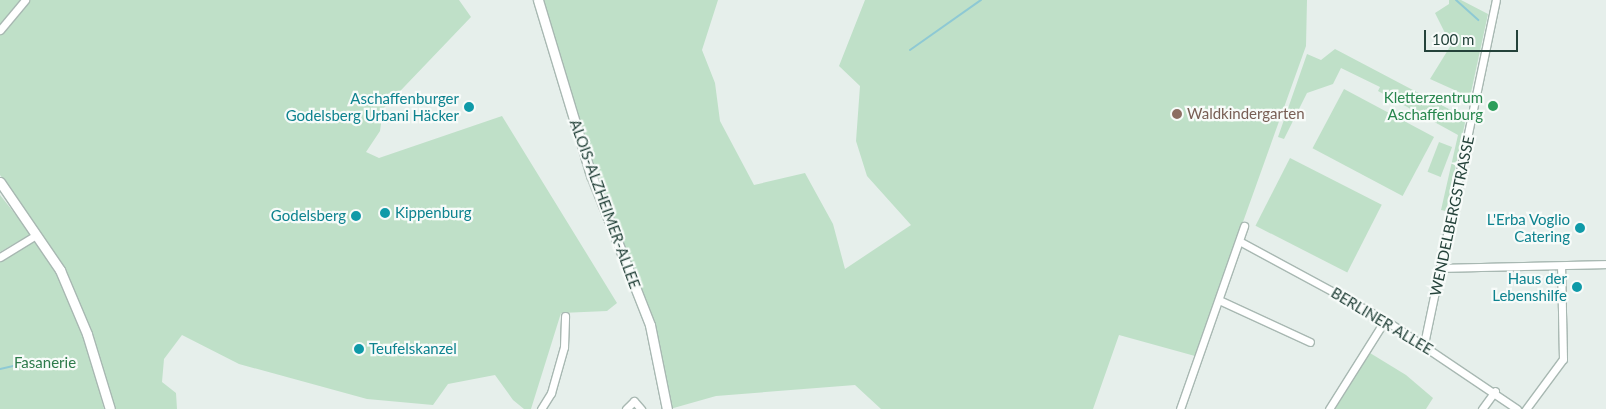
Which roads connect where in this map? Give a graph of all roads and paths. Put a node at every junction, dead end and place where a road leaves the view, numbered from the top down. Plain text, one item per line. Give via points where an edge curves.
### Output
1 (25, 0) edge
2 (538, 0) edge
3 (1496, 0) edge
4 (0, 30) edge
5 (0, 182) edge
6 (1244, 226) dead end
7 (36, 235) junction
8 (1241, 242) junction
9 (0, 257) edge
10 (1606, 264) edge
11 (1561, 266) junction
12 (1441, 268) junction
13 (1219, 300) junction
14 (565, 316) dead end
15 (1385, 320) junction
16 (1310, 342) dead end
17 (1424, 344) junction
18 (1494, 391) junction
19 (110, 409) edge
20 (541, 409) edge
21 (626, 409) edge
22 (641, 409) edge
23 (666, 409) edge
24 (1180, 409) edge
25 (1329, 409) edge
26 (1482, 409) edge
27 (1517, 409) edge
28 (1526, 409) edge

1 - 4 street
2 - 23 street, ALOIS-ALZHEIMER-ALLEE via 591,174 650,325
3 - 12 street, WENDELBERGSTRASSE
5 - 7 street
6 - 8 street
7 - 9 street
7 - 19 street via 60,270 86,334
8 - 13 street
8 - 15 street, BERLINER ALLEE
10 - 11 street
11 - 12 street
11 - 28 street via 1563,359
12 - 17 street, WENDELBERGSTRASSE
13 - 16 street
13 - 24 street
14 - 20 street via 564,347 551,393
15 - 17 street, BERLINER ALLEE
15 - 25 street
17 - 18 street, BERLINER ALLEE
18 - 26 street
18 - 27 street, BERLINER ALLEE
21 - 22 street via 634,401

